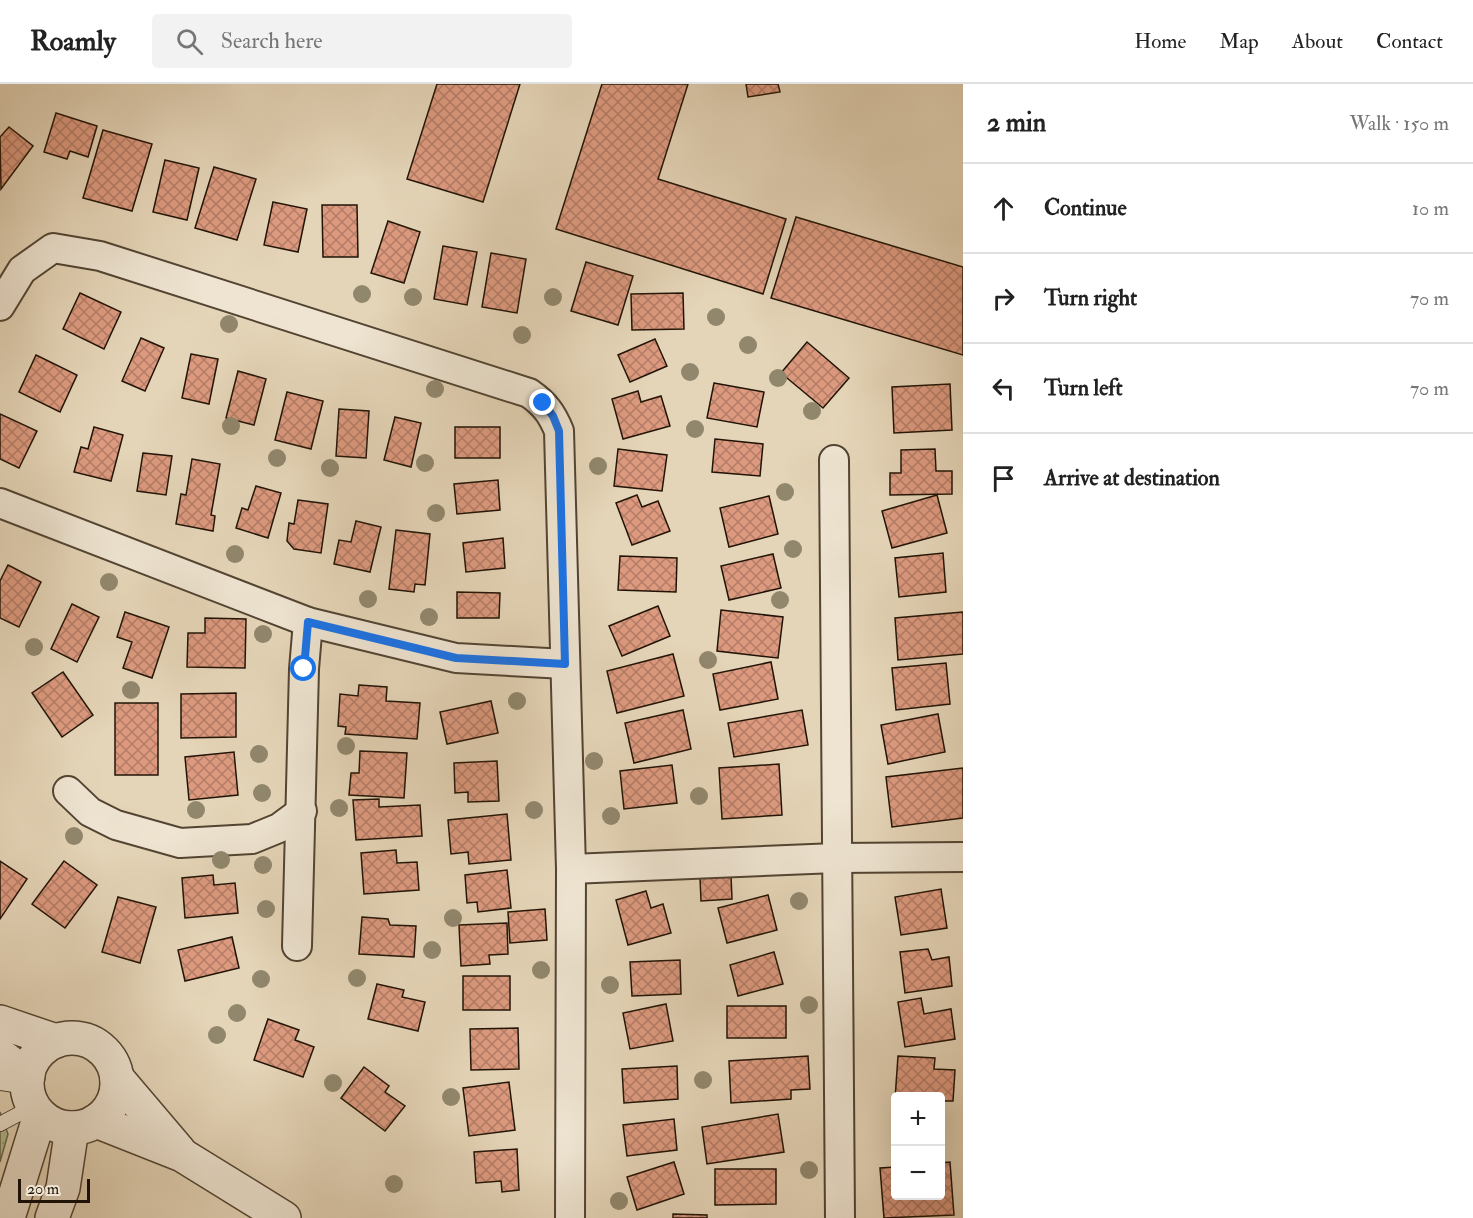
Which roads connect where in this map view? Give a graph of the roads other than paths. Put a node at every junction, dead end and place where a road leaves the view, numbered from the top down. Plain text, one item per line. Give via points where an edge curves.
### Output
1 (0, 306) edge
2 (834, 460) dead end
3 (0, 503) edge
4 (308, 622) junction
5 (565, 664) junction
6 (68, 791) dead end
7 (302, 811) junction
8 (963, 857) edge
9 (836, 858) junction
10 (571, 869) junction
11 (297, 946) dead end
12 (0, 1022) edge
13 (56, 1041) junction
14 (0, 1055) edge
15 (117, 1078) junction
16 (26, 1093) edge
17 (0, 1124) edge
18 (84, 1124) junction
19 (182, 1155) junction
20 (8, 1218) edge
21 (52, 1218) edge
22 (284, 1218) edge
23 (570, 1218) edge
24 (840, 1218) edge

1 - 5 street via 22,270 53,248 100,256 530,393 548,409 559,431
2 - 9 street
3 - 4 street
4 - 5 street via 456,658
4 - 7 street
5 - 10 street
6 - 7 street via 90,812 116,825 180,843 252,838 279,828
7 - 11 street
8 - 9 street
9 - 10 street
9 - 24 street
10 - 23 street
12 - 13 street
13 - 15 street via 79,1038 100,1048 114,1066
13 - 16 street via 38,1055
14 - 16 street
15 - 18 street via 117,1090 106,1113
15 - 19 street
16 - 17 lane
16 - 18 street via 60,1126
16 - 20 street
18 - 19 street
18 - 21 street
19 - 22 street

